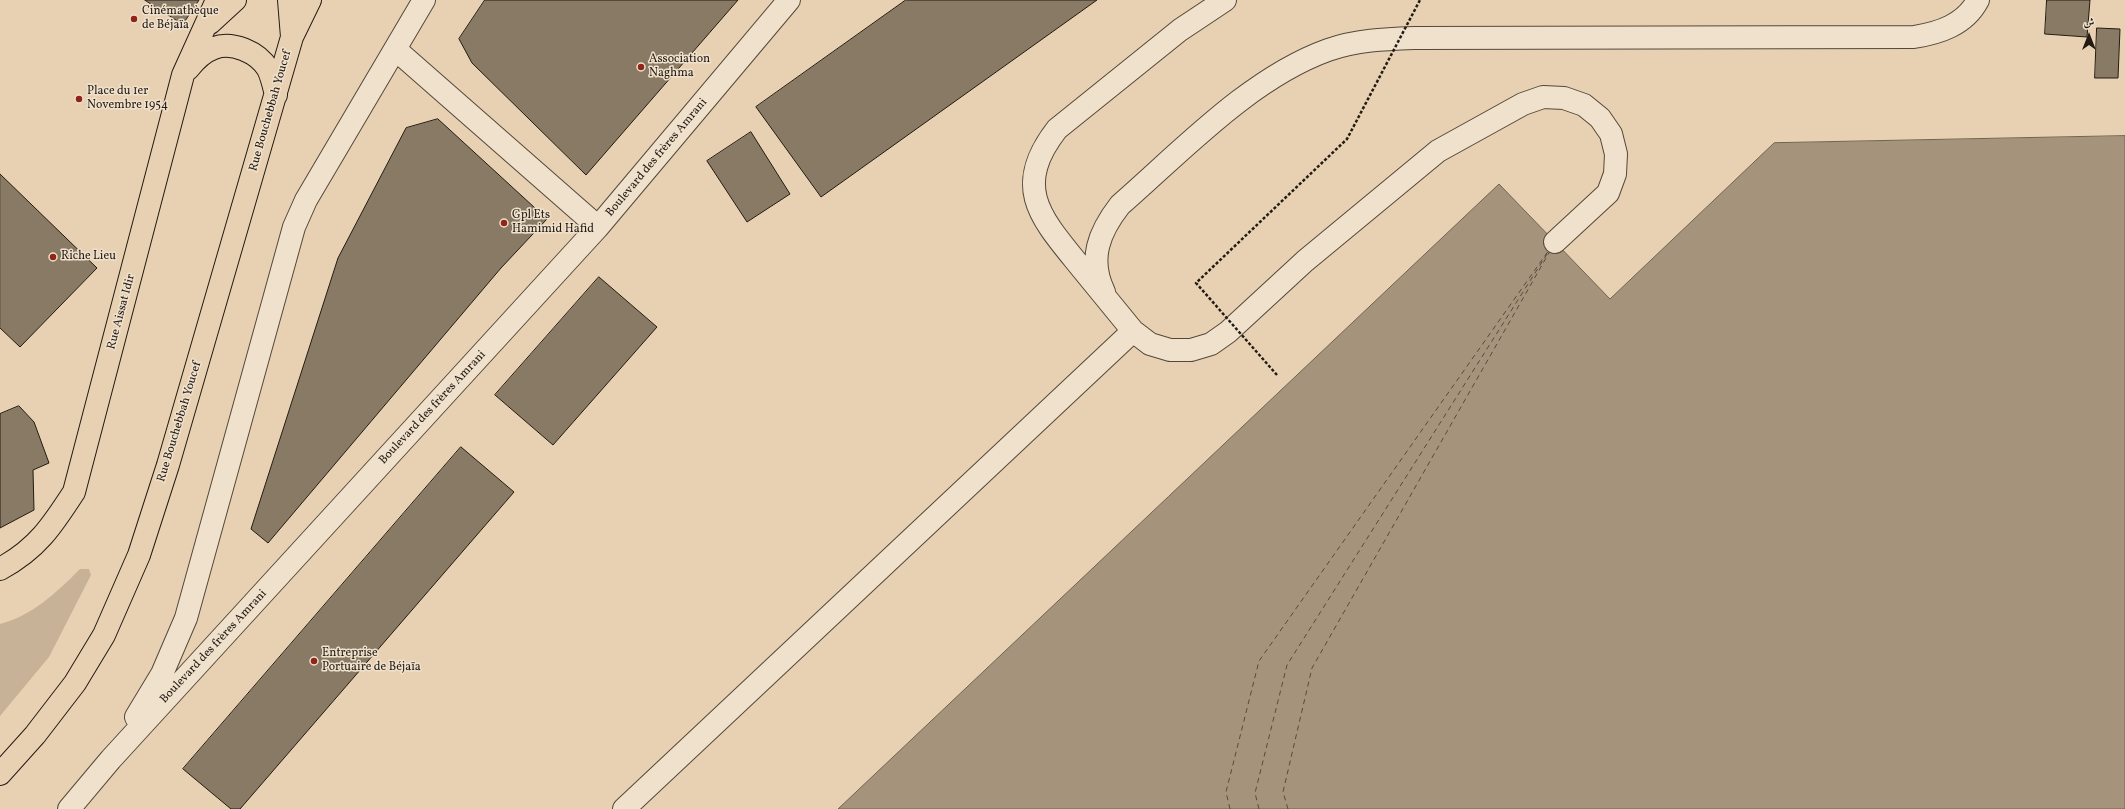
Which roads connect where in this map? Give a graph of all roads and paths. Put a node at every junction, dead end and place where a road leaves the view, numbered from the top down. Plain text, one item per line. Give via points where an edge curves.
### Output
1 (217, 0) edge
2 (235, 0) edge
3 (289, 0) edge
4 (310, 0) edge
5 (424, 0) edge
6 (789, 0) edge
7 (1225, 0) edge
8 (1420, 0) edge
9 (1978, 0) edge
10 (203, 29) junction
11 (292, 37) junction
12 (395, 49) junction
13 (184, 75) junction
14 (276, 95) junction
15 (598, 227) junction
16 (1555, 242) dead end
17 (1116, 310) junction
18 (1134, 331) junction
19 (1277, 375) dead end
20 (0, 569) edge
21 (110, 759) junction
22 (0, 774) edge
23 (69, 809) edge
24 (624, 809) edge

1 - 10 main road, Rue Aissat Idir
2 - 10 main road, Rue Aissat Idir
3 - 11 main road, Rue Bouchebbah Youcef
4 - 11 main road, Rue Bouchebbah Youcef
5 - 12 street
6 - 15 street, Boulevard des frères Amrani
7 - 17 street via 1180,30 1057,129 1043,148 1035,169 1034,192 1040,214
8 - 19 path, bridge via 1347,139 1196,283
9 - 17 street via 1958,22 1937,33 1914,37 1414,38 1372,40 1328,50 1280,73 1235,105 1120,205 1106,223 1098,245 1097,268 1103,291
10 - 13 main road, Rue Aissat Idir
11 - 14 main road, Rue Bouchebbah Youcef
12 - 15 street
12 - 21 street via 306,200 294,227 186,618 162,674
13 - 14 main road via 202,54 214,47 244,49 267,68
13 - 20 main road, Rue Aissat Idir via 74,492 52,527 20,558
14 - 22 main road, Rue Bouchebbah Youcef via 168,465 139,555 104,635 75,683 35,735
15 - 21 street, Boulevard des frères Amrani
16 - 18 street via 1608,192 1615,174 1616,154 1611,134 1604,123 1584,105 1564,98 1543,97 1523,104 1438,151 1305,261 1228,332 1211,344 1191,350 1170,350 1150,344
17 - 18 street
18 - 24 street
21 - 23 street, Boulevard des frères Amrani

